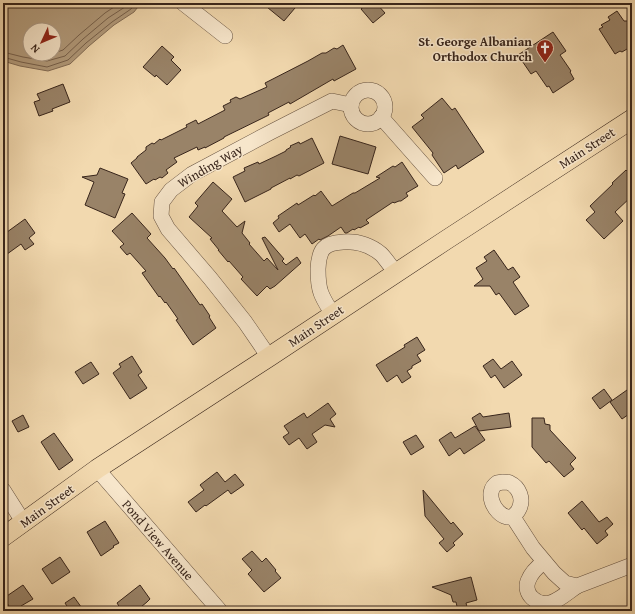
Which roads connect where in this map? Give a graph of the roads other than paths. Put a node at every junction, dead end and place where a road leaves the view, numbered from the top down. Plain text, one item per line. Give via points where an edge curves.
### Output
1 (183, 3) edge
2 (225, 36) dead end
3 (351, 105) junction
4 (381, 117) junction
5 (632, 119) edge
6 (435, 178) dead end
7 (396, 273) junction
8 (333, 315) junction
9 (269, 357) junction
10 (97, 469) junction
11 (3, 490) edge
12 (513, 517) dead end
13 (24, 523) junction
14 (3, 537) edge
15 (544, 562) junction
16 (632, 565) edge
17 (577, 586) junction
18 (220, 611) edge

1 - 2 street
3 - 4 street via 354,117 365,124 377,121
3 - 4 street via 352,99 360,91 372,90 384,102
3 - 9 street, Winding Way via 332,101 271,132 192,174 171,190 162,202 162,216 168,229 241,316
4 - 6 street
5 - 7 main road, Main Street
7 - 8 main road, Main Street
7 - 8 street via 381,254 366,245 338,242 323,249 320,254 318,283
8 - 9 main road, Main Street
9 - 10 main road, Main Street
10 - 13 main road, Main Street
10 - 18 street, Pond View Avenue
11 - 13 street
12 - 15 street
13 - 14 main road, Main Street
15 - 17 street via 565,583
15 - 17 street via 527,582 527,591 532,599 540,603 549,603
16 - 17 street

